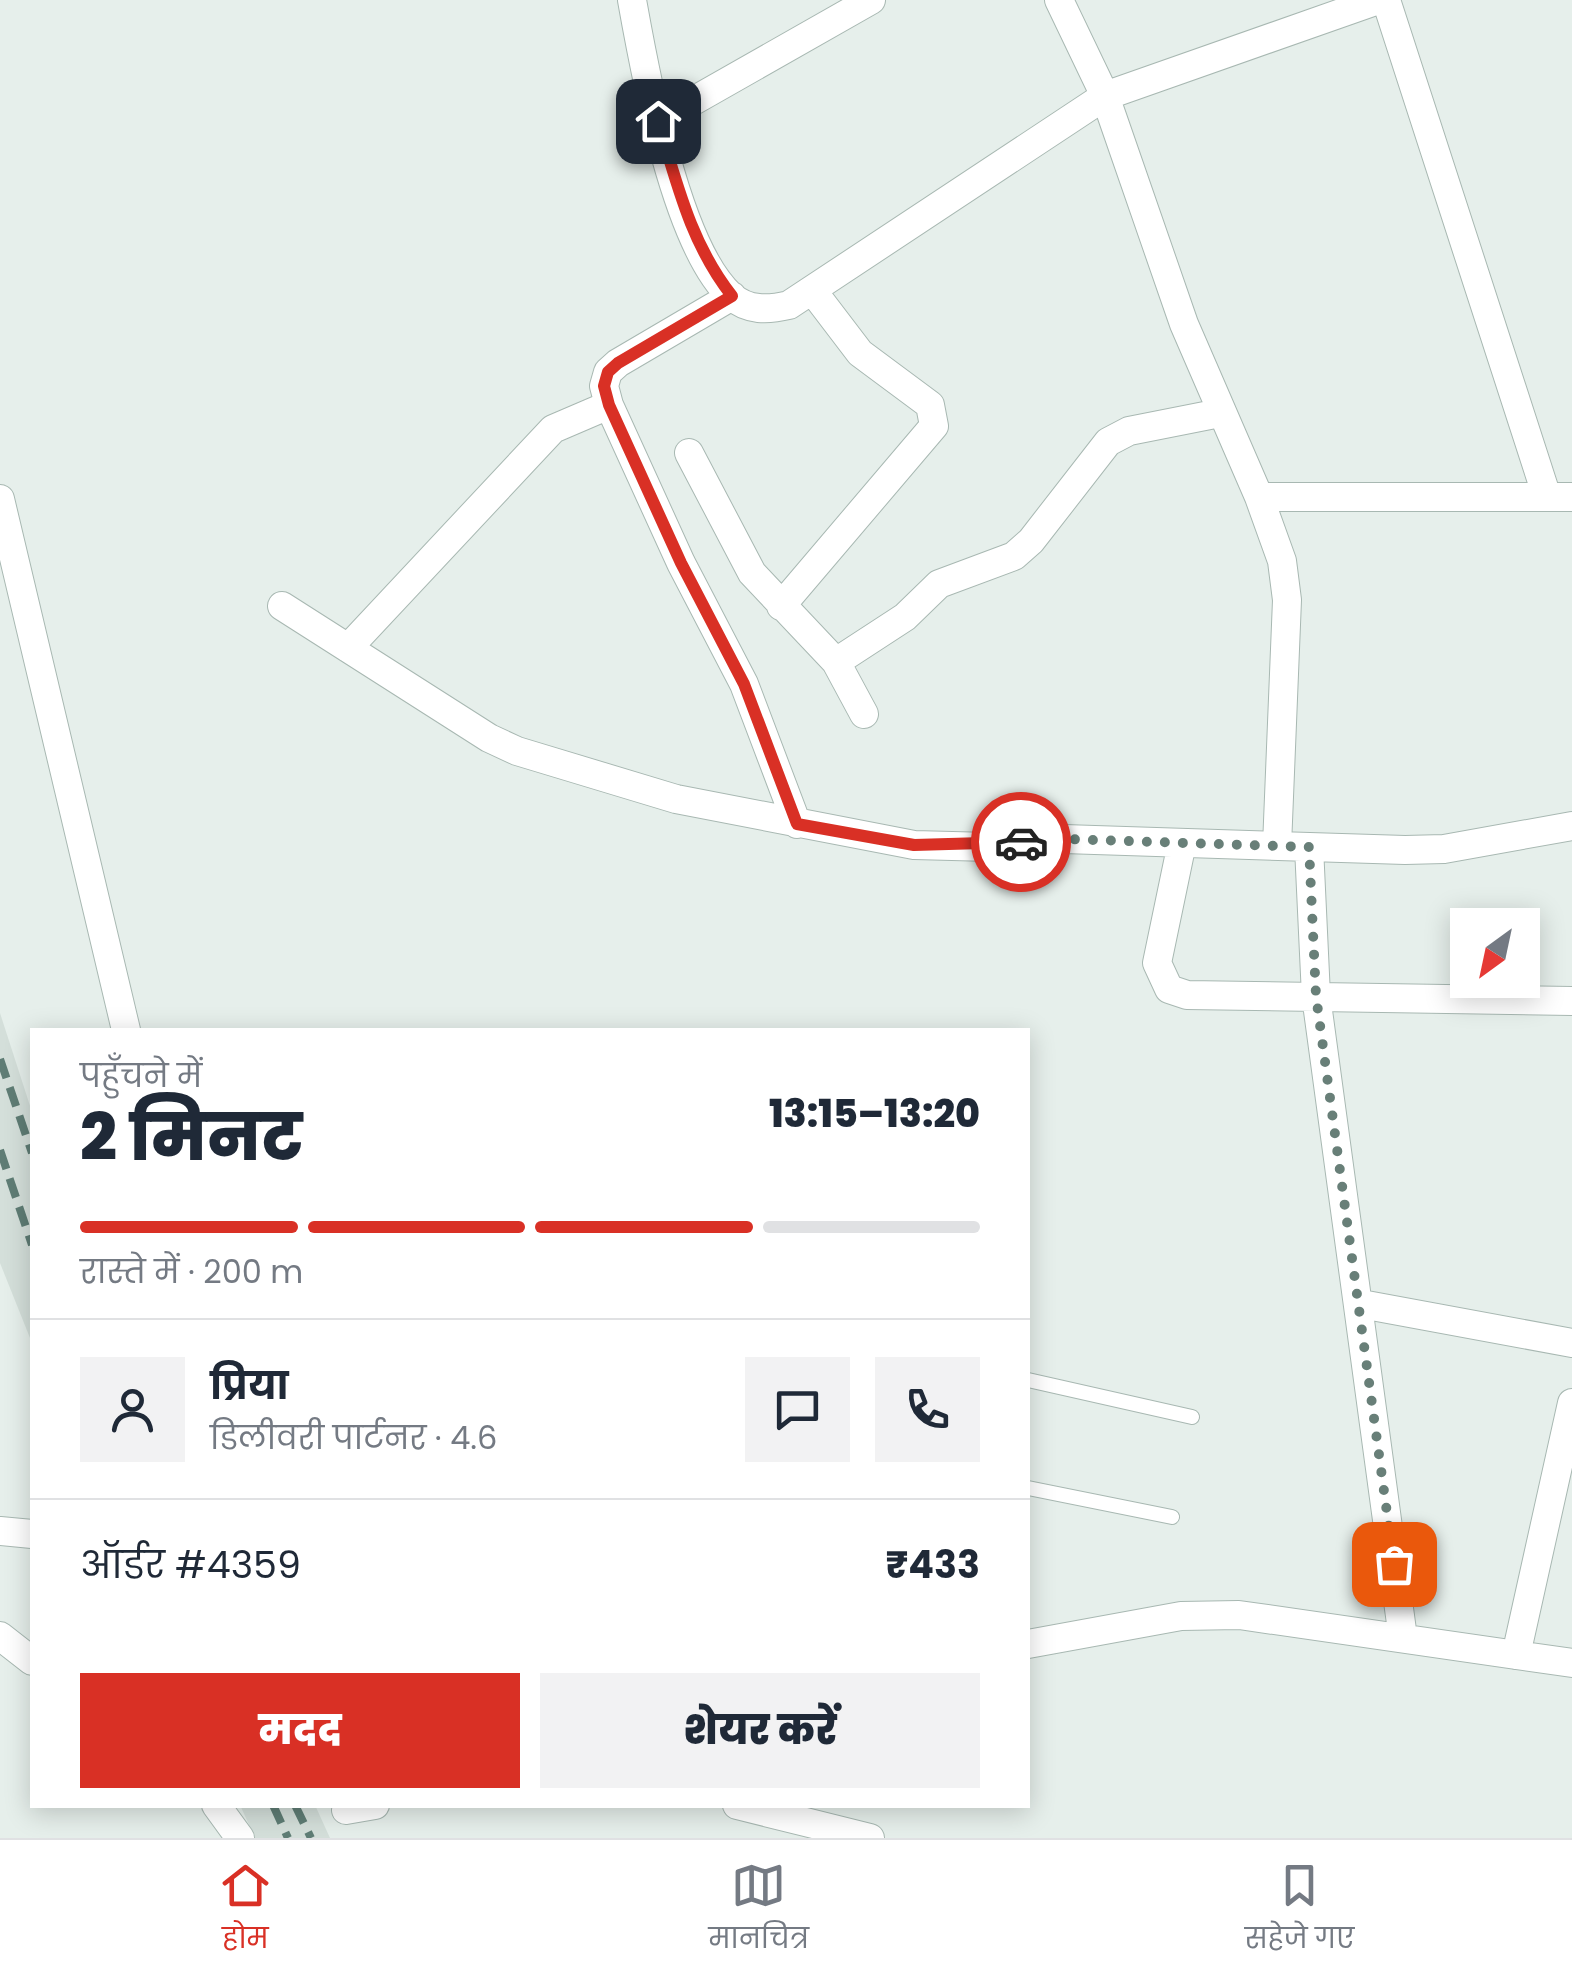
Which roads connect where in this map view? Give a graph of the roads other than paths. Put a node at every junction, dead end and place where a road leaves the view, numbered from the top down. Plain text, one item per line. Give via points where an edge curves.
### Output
1 (632, 0) edge
2 (871, 0) edge
3 (1060, 0) edge
4 (1378, 0) edge
5 (1386, 0) edge
6 (1104, 96) junction
7 (658, 121) junction
8 (812, 290) junction
9 (732, 296) junction
10 (609, 405) junction
11 (1220, 413) junction
12 (689, 453) dead end
13 (1260, 497) junction
14 (1560, 497) edge
15 (0, 499) edge
16 (282, 606) dead end
17 (782, 606) junction
18 (348, 648) junction
19 (836, 662) junction
20 (864, 714) dead end
21 (797, 824) junction
22 (1572, 826) edge
23 (1182, 842) junction
24 (1277, 846) junction
25 (1309, 847) junction
26 (1316, 996) junction
27 (1572, 1001) edge
28 (126, 1028) edge
29 (1361, 1304) junction
30 (1572, 1343) edge
31 (1030, 1380) edge
32 (1572, 1403) edge
33 (1192, 1417) dead end
34 (1030, 1488) edge
35 (1172, 1517) dead end
36 (0, 1531) edge
37 (30, 1534) edge
38 (0, 1636) edge
39 (1403, 1638) junction
40 (1030, 1644) edge
41 (1516, 1655) junction
42 (30, 1659) edge
43 (1572, 1664) edge
44 (218, 1808) edge
45 (358, 1808) edge
46 (775, 1808) edge
47 (346, 1810) dead end
48 (240, 1838) edge
49 (870, 1838) edge

1 - 7 street
2 - 7 street
3 - 6 street
4 - 6 street
5 - 14 street
6 - 8 street
6 - 11 street
7 - 9 street via 695,238
8 - 9 street via 789,306 770,309 751,308
8 - 17 street via 860,353 936,416
9 - 10 street via 608,372
10 - 18 street via 554,429
10 - 21 street via 744,684
11 - 13 street
11 - 19 street via 1108,442 1014,556 940,584 890,628
12 - 17 street via 739,553
13 - 14 street
13 - 24 street via 1282,561 1286,600
15 - 28 street
16 - 18 street
17 - 19 street
18 - 21 street via 517,751 676,799
19 - 20 street
21 - 23 street via 931,846
22 - 25 street via 1444,849
23 - 24 street
23 - 26 street via 1157,963 1169,989
24 - 25 street
25 - 26 street
26 - 27 street
26 - 29 street
29 - 30 street
29 - 39 street
31 - 33 lane
32 - 41 street
34 - 35 lane
36 - 37 street
38 - 42 street
39 - 40 street via 1239,1616 1181,1616
39 - 41 street
41 - 43 street
44 - 48 street
45 - 47 street
46 - 49 street

